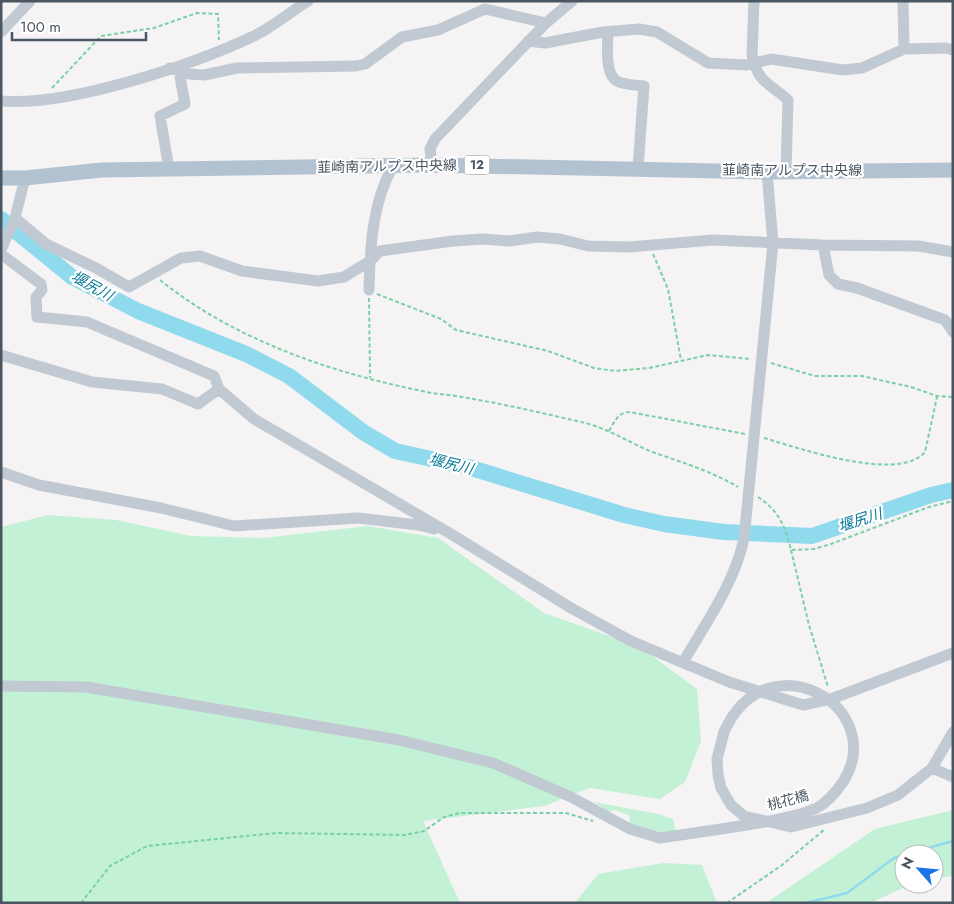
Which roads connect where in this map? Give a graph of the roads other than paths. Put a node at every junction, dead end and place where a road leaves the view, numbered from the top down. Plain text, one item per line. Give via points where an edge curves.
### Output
1 (30, 1) edge
2 (308, 1) edge
3 (572, 1) edge
4 (754, 1) edge
5 (903, 1) edge
6 (546, 22) junction
7 (1, 32) edge
8 (608, 32) junction
9 (528, 41) junction
10 (904, 49) junction
11 (953, 50) edge
12 (754, 63) junction
13 (175, 69) junction
14 (1, 100) edge
15 (432, 165) junction
16 (393, 166) junction
17 (638, 168) junction
18 (169, 169) junction
19 (953, 170) edge
20 (786, 171) junction
21 (767, 172) junction
22 (1, 178) edge
23 (25, 178) junction
24 (15, 218) junction
25 (773, 243) junction
26 (823, 245) junction
27 (1, 250) edge
28 (953, 252) edge
29 (1, 254) edge
30 (370, 261) junction
31 (369, 290) road end
32 (953, 332) edge
33 (1, 355) edge
34 (220, 389) junction
35 (1, 472) edge
36 (451, 534) junction
37 (953, 653) edge
38 (683, 662) junction
39 (1, 686) edge
40 (953, 732) edge
41 (932, 768) junction
42 (953, 777) edge

1 - 7 street
2 - 13 street via 255,35
3 - 6 street
4 - 12 street
5 - 10 street
6 - 9 street
6 - 13 street via 485,9 438,30 402,38 365,64 356,66 237,68 204,74
8 - 9 street via 545,43
8 - 12 street via 640,29 657,32 708,63
8 - 17 street via 612,76 617,81 644,86
9 - 15 street via 435,139 430,149
10 - 11 street
10 - 12 street via 862,68 816,68 771,59
12 - 20 street via 765,84 788,100
13 - 14 street via 40,100
13 - 18 street via 185,104 160,116
15 - 16 main road, 韮崎南アルプス中央線 / 12
15 - 17 main road, 韮崎南アルプス中央線 / 12
16 - 18 main road, 韮崎南アルプス中央線 / 12
16 - 30 street via 384,182 371,230
17 - 21 main road, 韮崎南アルプス中央線 / 12
18 - 23 main road, 韮崎南アルプス中央線 / 12 via 102,170
19 - 20 main road, 韮崎南アルプス中央線 / 12
20 - 21 main road, 韮崎南アルプス中央線 / 12
21 - 25 street
22 - 23 main road, 韮崎南アルプス中央線 / 12
23 - 24 street
24 - 27 street
24 - 30 street via 46,244 129,287 181,258 200,256 242,271 318,281 344,277
25 - 26 street
25 - 30 street via 713,240 588,246 537,237 510,241 482,239 380,251
25 - 38 street via 750,493 740,559
26 - 28 street via 918,246
26 - 32 street via 829,275 838,284 945,320
29 - 34 street via 41,284 42,290 36,297 36,317 87,322 214,376
30 - 31 street
33 - 34 street via 92,382 162,389 198,404
34 - 36 street via 254,418
35 - 36 street via 39,484 234,526 358,518 418,525
36 - 38 street via 623,637
37 - 38 street via 831,699 803,705 729,682
39 - 41 street, 桃花橋, bridge via 86,687 399,740 492,763 571,797 630,829 660,838 796,816 818,808 835,795 848,773 853,739 846,720 836,706 816,690 794,685 772,687 752,695 738,708 724,732 717,759 721,788 731,805 744,816 791,827 884,802
40 - 41 street, 桃花橋
41 - 42 street

